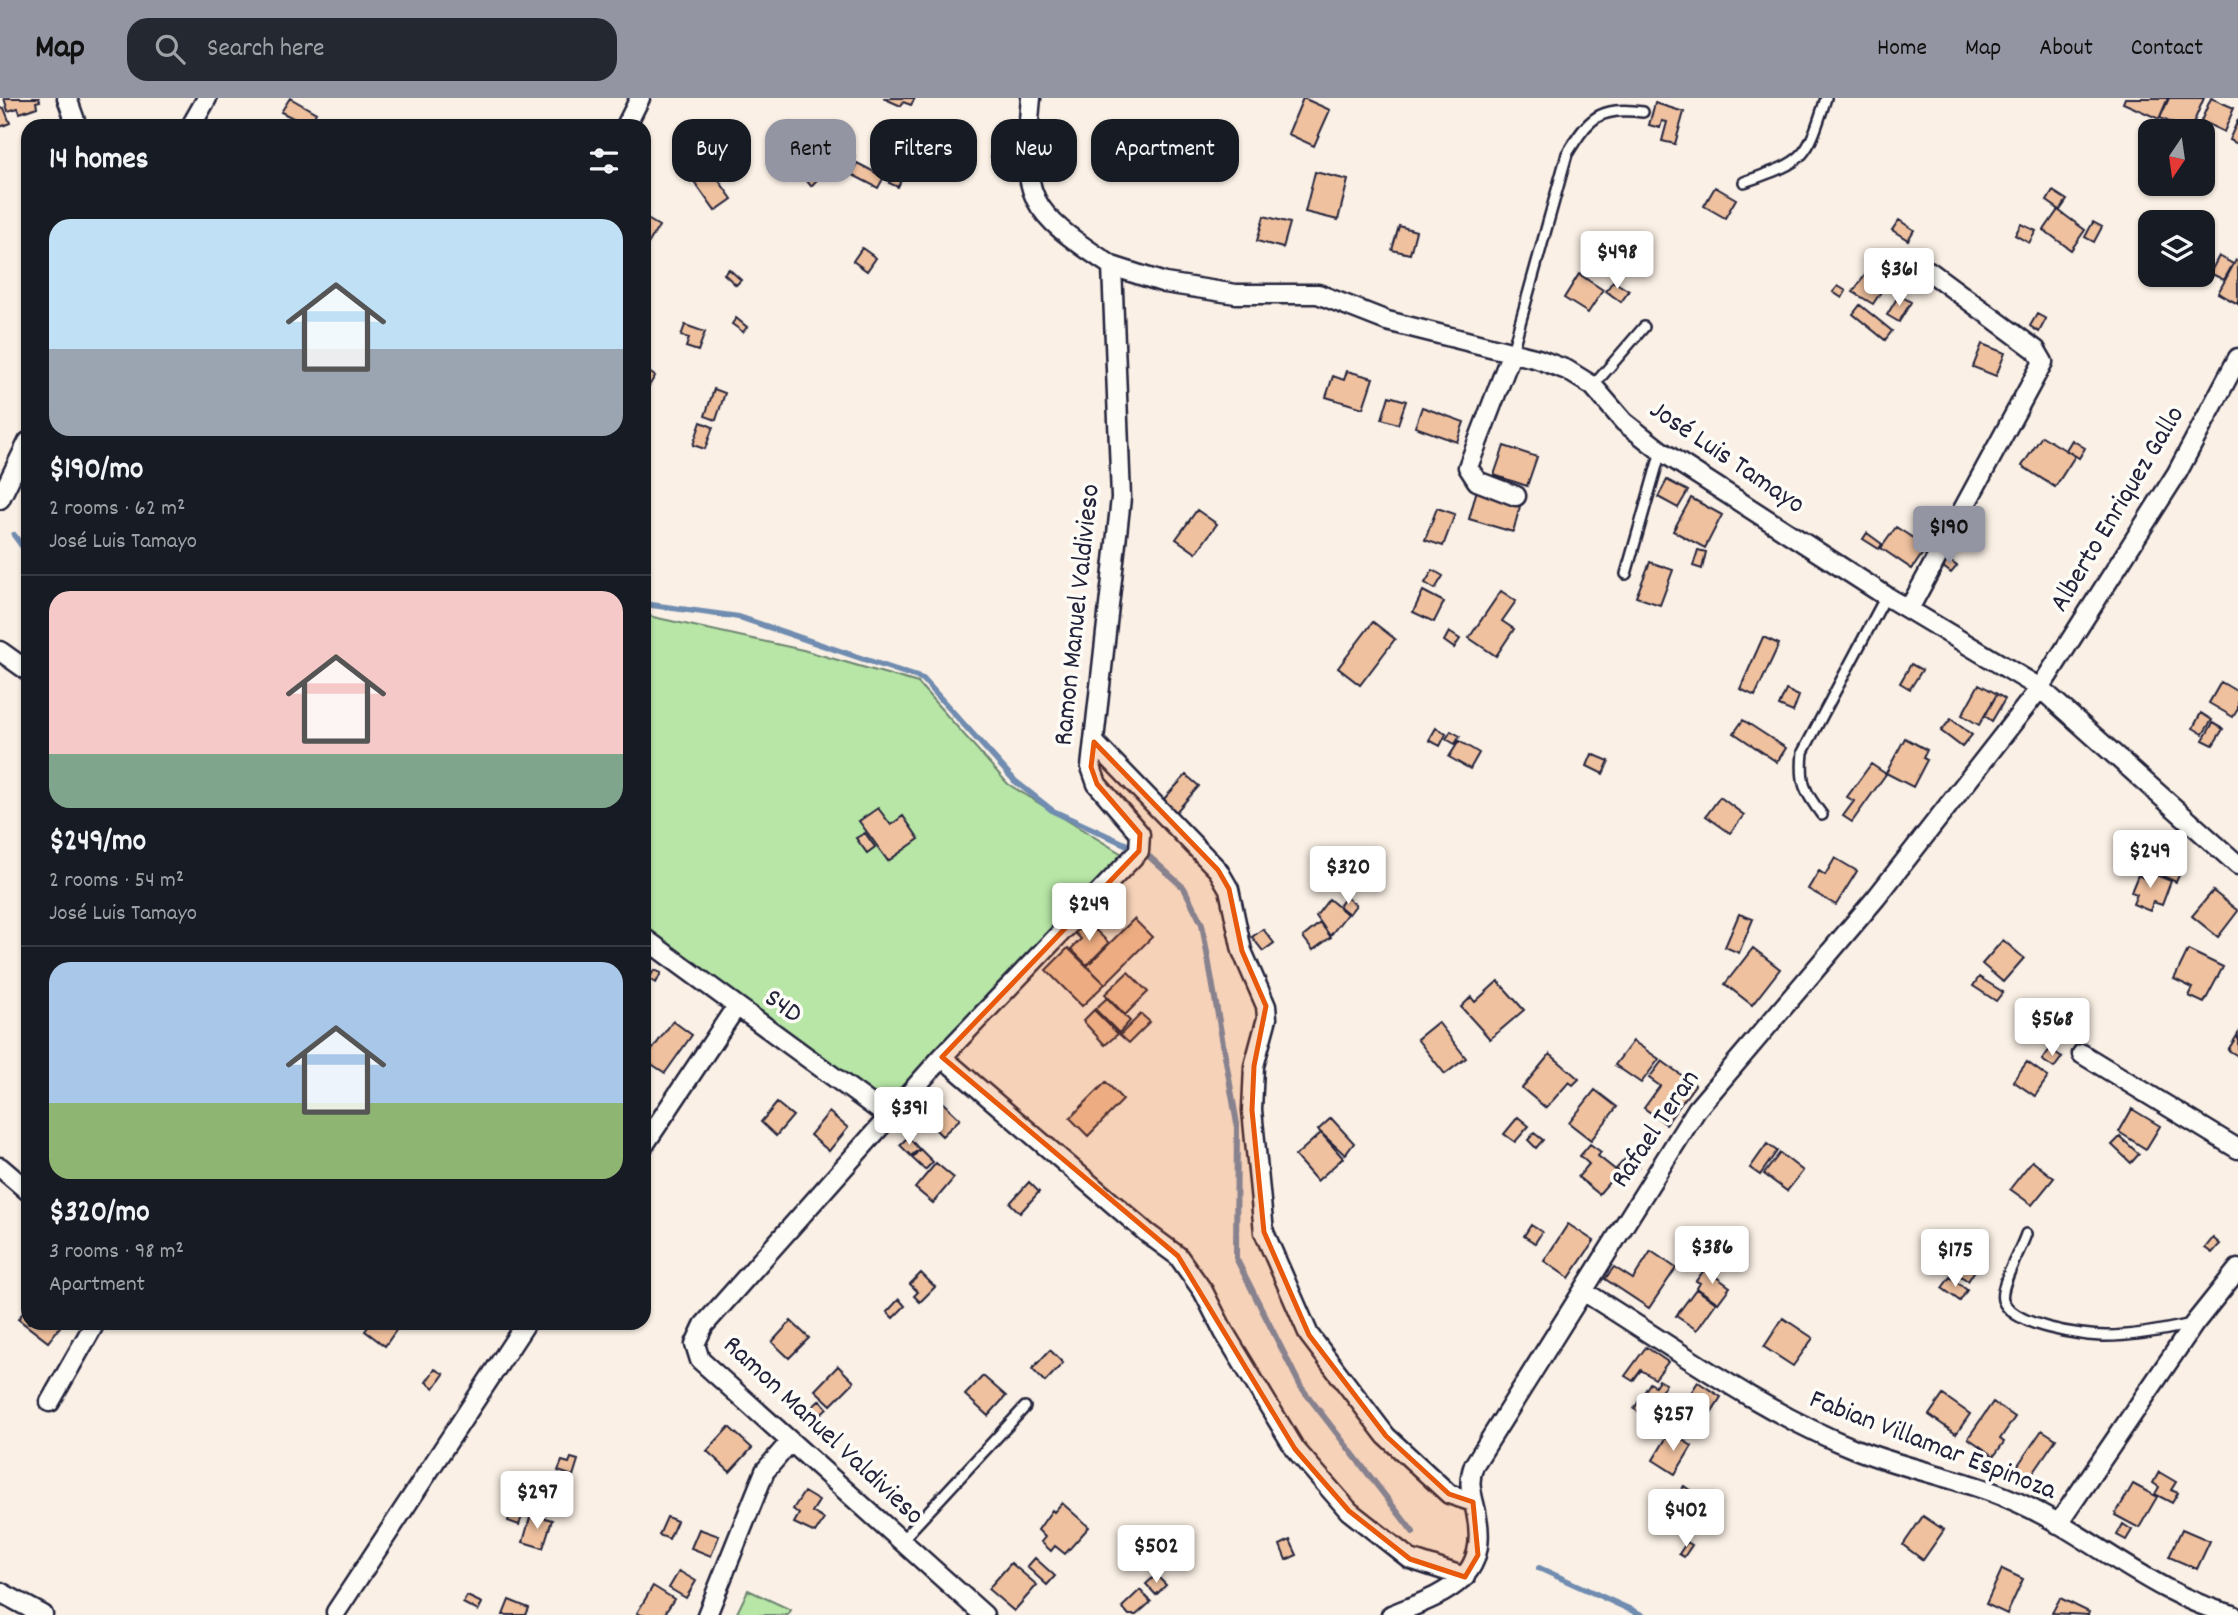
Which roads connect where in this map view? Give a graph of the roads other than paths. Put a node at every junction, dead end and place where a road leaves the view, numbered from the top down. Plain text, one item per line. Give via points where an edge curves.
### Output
1 (67, 98) edge
2 (207, 98) edge
3 (640, 98) edge
4 (1031, 98) edge
5 (1826, 98) edge
6 (1643, 112) dead end
7 (74, 119) edge
8 (195, 119) edge
9 (630, 119) edge
10 (1744, 182) dead end
11 (1112, 266) junction
12 (1929, 271) dead end
13 (1644, 327) dead end
14 (1512, 352) junction
15 (2238, 358) edge
16 (1593, 386) junction
17 (1661, 451) junction
18 (21, 456) edge
19 (1516, 496) dead end
20 (0, 499) edge
21 (1626, 575) dead end
22 (1886, 596) junction
23 (1909, 609) junction
24 (0, 650) edge
25 (21, 666) edge
26 (2040, 688) junction
27 (1094, 742) junction
28 (1822, 814) dead end
29 (2238, 865) edge
30 (651, 943) edge
31 (736, 1007) junction
32 (2082, 1054) dead end
33 (942, 1058) junction
34 (890, 1118) junction
35 (651, 1134) edge
36 (2238, 1149) edge
37 (0, 1167) edge
38 (21, 1185) edge
39 (2026, 1234) dead end
40 (2238, 1269) edge
41 (1583, 1292) junction
42 (2194, 1324) junction
43 (91, 1330) edge
44 (521, 1330) edge
45 (50, 1402) dead end
46 (1025, 1407) dead end
47 (790, 1442) junction
48 (1473, 1502) junction
49 (2058, 1524) junction
50 (901, 1541) junction
51 (1465, 1577) junction
52 (0, 1592) edge
53 (336, 1612) dead end
54 (43, 1615) edge
55 (707, 1615) edge
56 (984, 1615) edge
57 (1391, 1615) edge
58 (2233, 1615) edge

1 - 7 street
2 - 8 street
3 - 9 street
4 - 11 street via 1027,177 1041,212 1064,235
5 - 10 lane via 1811,146 1799,160
6 - 14 lane via 1622,109 1602,113 1585,126 1567,154
11 - 14 street, José Luis Tamayo via 1165,283 1236,294 1318,294 1387,321
11 - 27 street, Ramon Manuel Valdivieso via 1121,498
12 - 23 street via 2036,350 2043,362
13 - 16 lane
14 - 16 street, José Luis Tamayo via 1567,370
14 - 19 street via 1468,467 1477,481
15 - 26 street, Alberto Enriquez Gallo via 2176,473
16 - 17 street, José Luis Tamayo via 1624,422
17 - 21 lane
17 - 22 street, José Luis Tamayo
18 - 20 street
22 - 23 street, José Luis Tamayo
22 - 28 lane via 1803,752 1804,791
23 - 26 street, José Luis Tamayo
24 - 25 street
26 - 29 street, José Luis Tamayo
26 - 41 street, Rafael Teran via 1876,898 1698,1109
27 - 33 street, Ramon Manuel Valdivieso via 1093,776 1140,834 1139,851
27 - 48 street via 1218,870 1229,889 1242,951 1266,1006 1254,1066 1252,1110 1264,1232 1309,1335 1386,1436 1449,1494
30 - 31 street, S4D
31 - 34 street, S4D
31 - 35 street
32 - 36 street
33 - 34 street, Ramon Manuel Valdivieso
33 - 51 street via 1178,1256 1203,1290 1295,1449 1349,1511 1410,1559
34 - 47 street, Ramon Manuel Valdivieso via 704,1325 695,1344 699,1360
37 - 38 street
39 - 42 lane via 2002,1298 2020,1317 2050,1329 2106,1336
40 - 42 street
41 - 48 street, Rafael Teran via 1474,1465 1469,1490
41 - 49 street, Fabian Villamar Espinoza via 1792,1420 1857,1449 1997,1494
42 - 49 street
43 - 45 street
44 - 53 street
46 - 50 lane
47 - 50 street, Ramon Manuel Valdivieso
47 - 55 street via 765,1471
48 - 51 street, Rafael Teran via 1478,1555
49 - 58 street, Fabian Villamar Espinoza via 2155,1583 2204,1608
50 - 56 street, Ramon Manuel Valdivieso
51 - 57 street via 1446,1593
52 - 54 street

